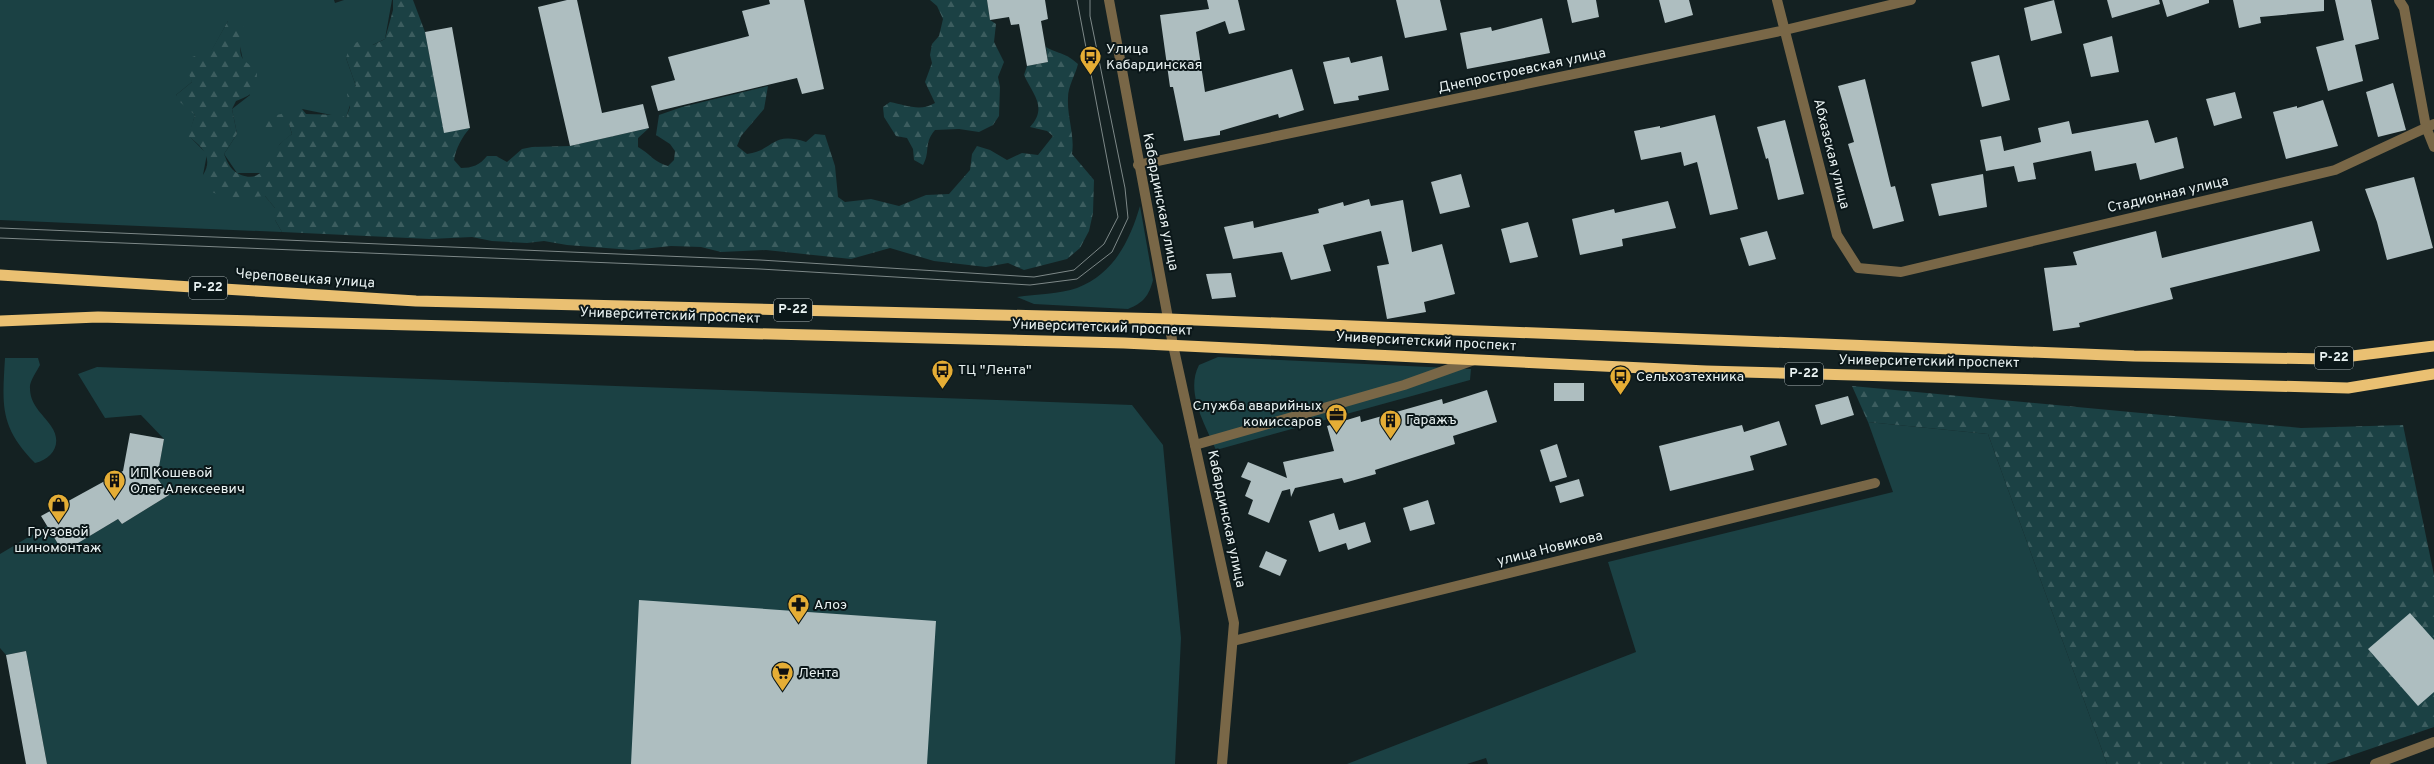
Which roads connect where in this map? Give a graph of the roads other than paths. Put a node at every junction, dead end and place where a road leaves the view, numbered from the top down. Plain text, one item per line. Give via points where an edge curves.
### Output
1 (1109, 0) edge
2 (1777, 0) edge
3 (1911, 0) edge
4 (2399, 0) edge
5 (1785, 30) junction
6 (2430, 125) edge
7 (2434, 147) edge
8 (1138, 165) junction
9 (1901, 272) joint
10 (0, 275) edge
11 (416, 301) joint
12 (1169, 320) junction
13 (0, 321) edge
14 (1173, 346) junction
15 (2434, 346) edge
16 (1476, 360) junction
17 (2434, 374) edge
18 (1195, 446) junction
19 (1875, 483) dead end
20 (1233, 641) junction
21 (2434, 742) edge
22 (1222, 764) edge
23 (2375, 764) edge

1 - 8 street, Кабардинская улица
2 - 5 street, Абхазская улица
3 - 5 street, Днепростроевская улица
4 - 6 street via 2404,8
5 - 8 street, Днепростроевская улица
5 - 9 street, Абхазская улица via 1837,235 1858,268
6 - 7 street
6 - 9 street, Стадионная улица via 2335,170
8 - 12 street, Кабардинская улица
10 - 11 highway, Череповецкая улица / Р-22
11 - 12 highway, Университетский проспект / Р-22
12 - 14 street, Кабардинская улица
12 - 15 highway, Университетский проспект / Р-22 via 2134,356 2328,358
13 - 14 highway, Университетский проспект / Р-22 via 98,317 275,320 416,327 540,328
14 - 16 highway, Университетский проспект / Р-22
14 - 18 street, Кабардинская улица
16 - 17 highway, Университетский проспект / Р-22 via 1706,372 2348,388
16 - 18 street
18 - 20 street, Кабардинская улица via 1234,623
19 - 20 street, улица Новикова
20 - 22 street, Кабардинская улица
21 - 23 street

